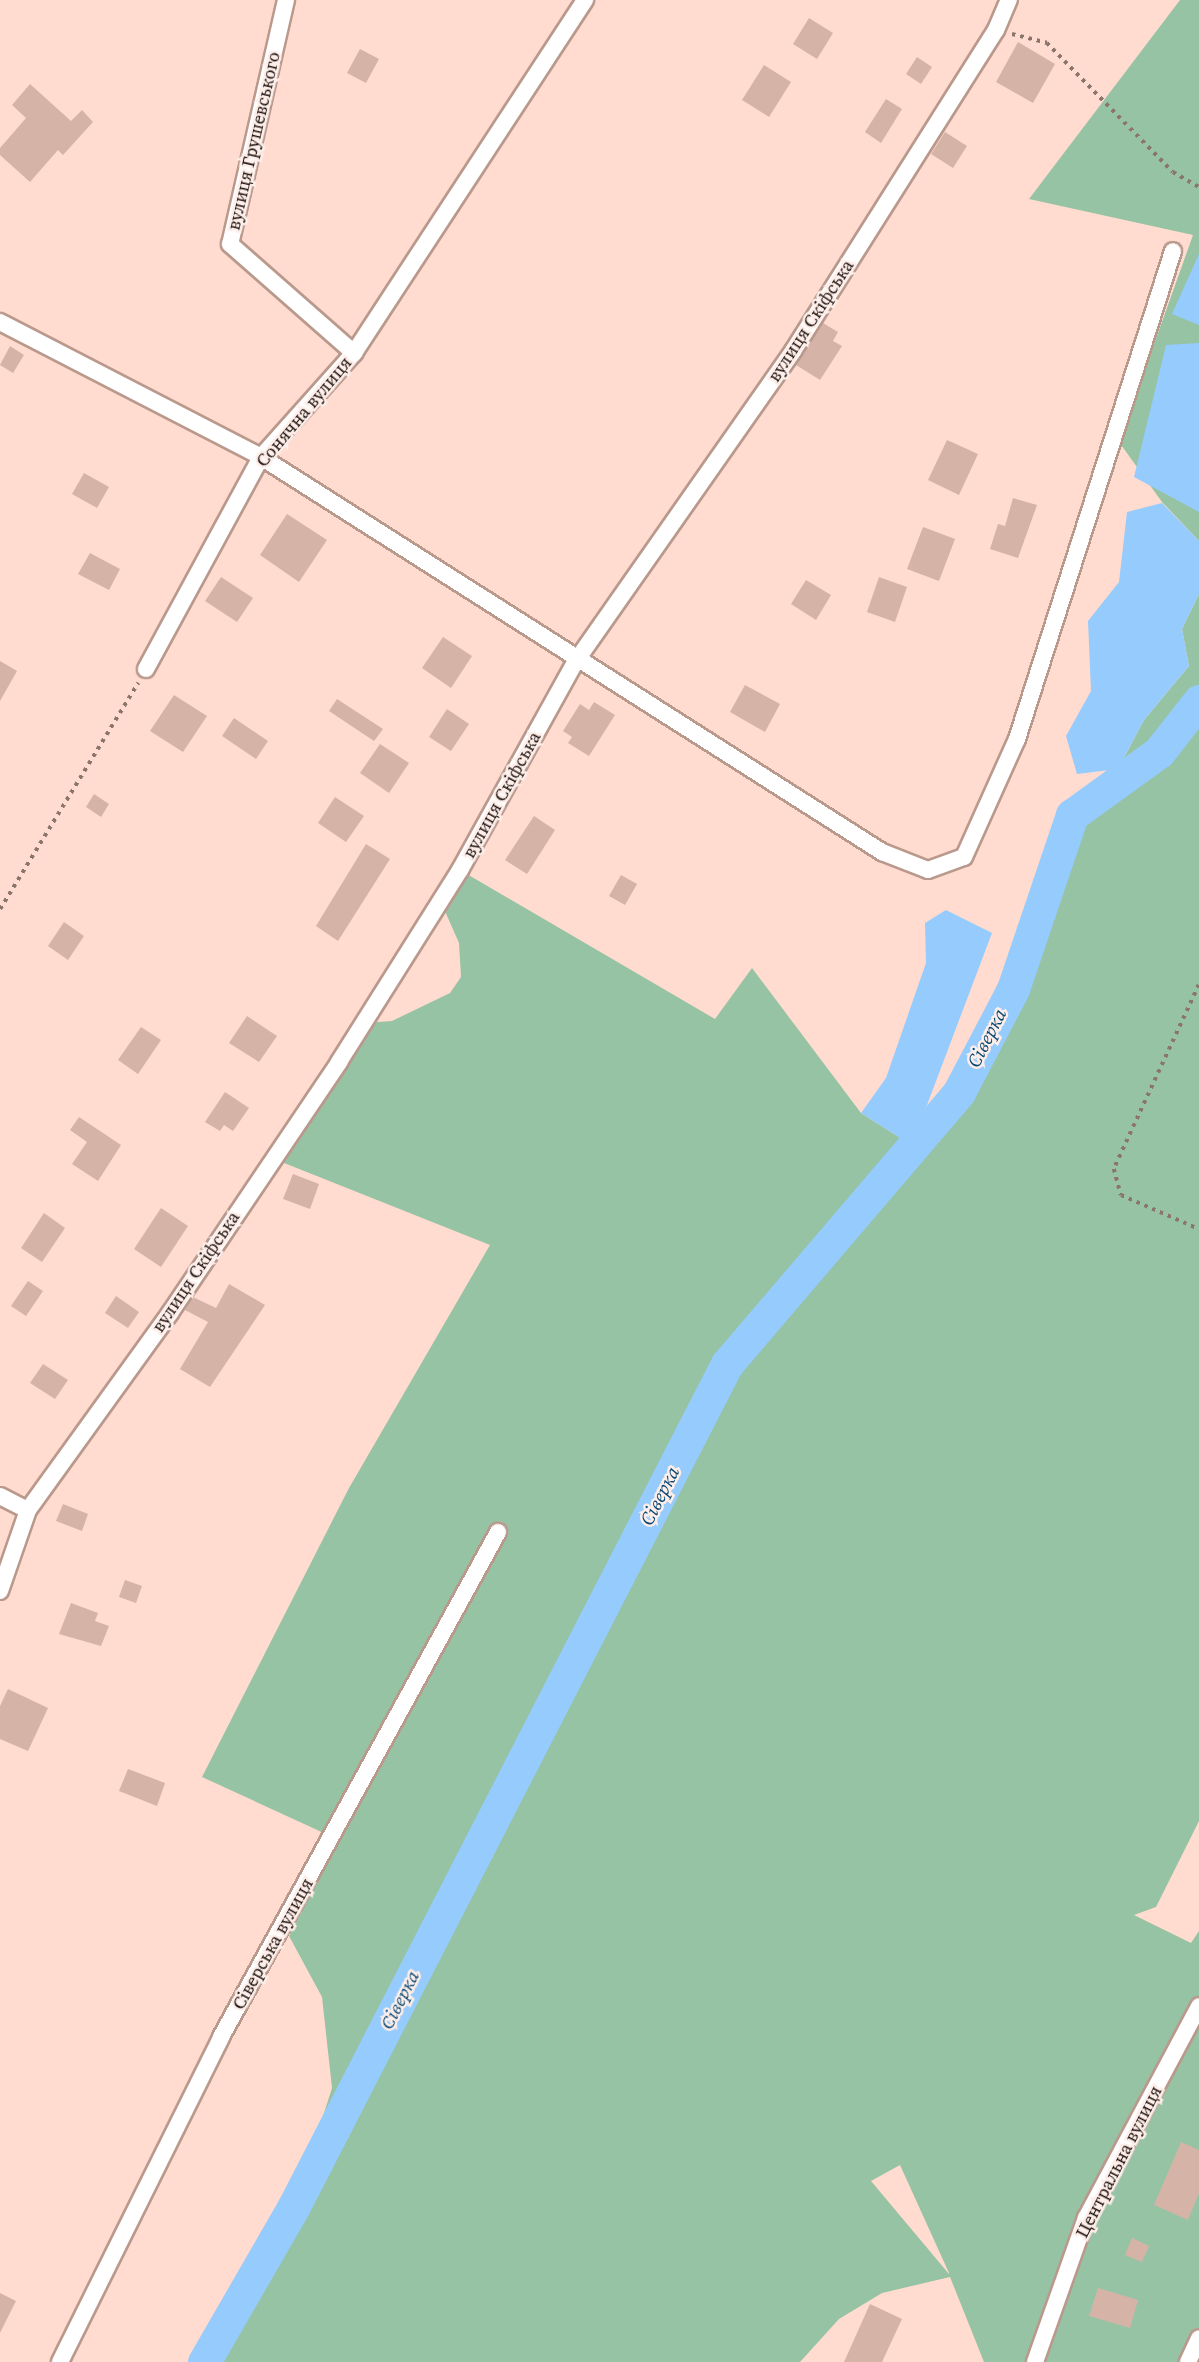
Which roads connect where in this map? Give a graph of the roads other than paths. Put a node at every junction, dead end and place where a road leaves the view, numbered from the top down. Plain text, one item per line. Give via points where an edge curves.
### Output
1 (286, 0) edge
2 (585, 0) edge
3 (1009, 0) edge
4 (1173, 251) dead end
5 (0, 322) edge
6 (354, 353) junction
7 (261, 457) junction
8 (576, 661) junction
9 (146, 669) road end
10 (0, 1496) edge
11 (29, 1510) junction
12 (498, 1532) dead end
13 (0, 1591) edge
14 (1199, 2006) edge
15 (1199, 2338) edge
16 (60, 2362) edge
17 (1035, 2362) edge
18 (1188, 2362) edge

1 - 6 street, вулиця Грушевського via 230,244
2 - 6 street, Сонячна вулиця
3 - 8 street, вулиця Скіфська via 996,30 793,351
4 - 8 street via 1017,739 964,857 928,870 882,852
5 - 7 street
6 - 7 street, Сонячна вулиця
7 - 8 street
7 - 9 street, Сонячна вулиця
8 - 11 street, вулиця Скіфська via 460,870 339,1062
10 - 11 street
11 - 13 street, вулиця Скіфська
12 - 16 street, Сіверська вулиця via 222,2037
14 - 17 street, Центральна вулиця via 1086,2218
15 - 18 street

